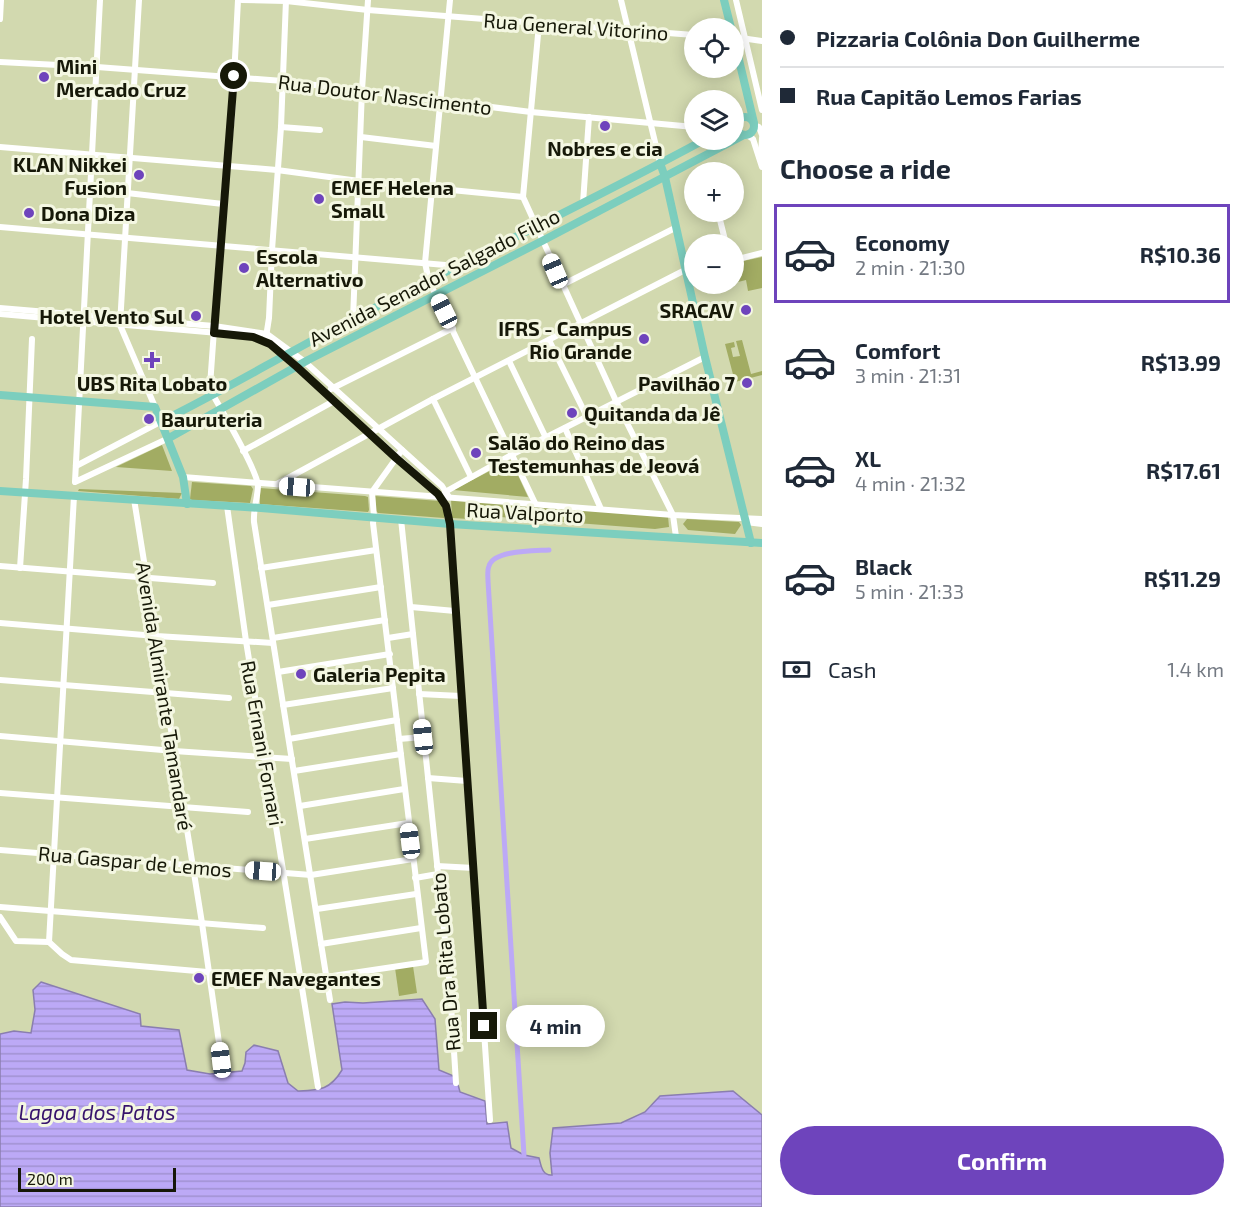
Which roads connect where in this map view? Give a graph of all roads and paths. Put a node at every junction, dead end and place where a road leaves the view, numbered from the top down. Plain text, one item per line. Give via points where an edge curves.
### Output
1 (1, 0) edge
2 (100, 0) edge
3 (139, 0) edge
4 (240, 0) edge
5 (368, 0) edge
6 (450, 0) edge
7 (621, 0) edge
8 (724, 0) edge
9 (736, 0) edge
10 (286, 1) edge
11 (368, 10) junction
12 (0, 12) edge
13 (449, 16) junction
14 (728, 18) edge
15 (0, 19) edge
16 (539, 24) junction
17 (628, 31) junction
18 (684, 34) edge
19 (746, 38) junction
20 (762, 41) edge
21 (1, 64) edge
22 (97, 67) junction
23 (135, 70) junction
24 (234, 76) junction
25 (742, 78) edge
26 (283, 81) junction
27 (363, 90) junction
28 (441, 100) junction
29 (747, 100) junction
30 (762, 110) edge
31 (531, 112) junction
32 (744, 113) edge
33 (589, 117) junction
34 (744, 117) edge
35 (651, 123) junction
36 (684, 126) edge
37 (757, 126) edge
38 (281, 127) junction
39 (320, 130) dead end
40 (361, 137) junction
41 (756, 137) edge
42 (436, 146) junction
43 (0, 147) edge
44 (685, 150) edge
45 (92, 155) junction
46 (129, 158) junction
47 (660, 163) junction
48 (761, 164) edge
49 (226, 166) junction
50 (277, 170) junction
51 (665, 177) junction
52 (358, 181) junction
53 (434, 188) junction
54 (127, 193) junction
55 (523, 197) junction
56 (583, 203) junction
57 (223, 204) junction
58 (535, 226) junction
59 (0, 227) edge
60 (675, 228) junction
61 (88, 235) junction
62 (124, 238) junction
63 (542, 241) junction
64 (220, 246) junction
65 (272, 250) junction
66 (762, 254) edge
67 (355, 258) junction
68 (744, 258) edge
69 (425, 263) junction
70 (457, 266) junction
71 (684, 266) edge
72 (684, 271) edge
73 (429, 280) junction
74 (562, 285) junction
75 (436, 294) junction
76 (691, 294) edge
77 (0, 308) edge
78 (0, 314) edge
79 (34, 314) junction
80 (84, 318) junction
81 (353, 319) junction
82 (120, 322) junction
83 (580, 324) junction
84 (453, 328) junction
85 (214, 329) junction
86 (266, 337) junction
87 (32, 339) dead end
88 (549, 340) junction
89 (289, 354) junction
90 (705, 357) junction
91 (509, 361) junction
92 (305, 362) junction
93 (297, 367) junction
94 (476, 378) junction
95 (332, 388) junction
96 (325, 392) junction
97 (0, 395) edge
98 (213, 395) junction
99 (30, 397) junction
100 (433, 399) junction
101 (80, 400) junction
102 (334, 401) junction
103 (615, 401) junction
104 (155, 407) junction
105 (220, 408) junction
106 (587, 417) junction
107 (162, 421) junction
108 (379, 428) junction
109 (565, 428) junction
110 (370, 435) junction
111 (169, 438) junction
112 (546, 438) junction
113 (402, 450) junction
114 (243, 451) junction
115 (513, 454) junction
116 (396, 458) junction
117 (76, 466) junction
118 (183, 477) junction
119 (471, 477) junction
120 (258, 484) junction
121 (276, 485) junction
122 (0, 491) edge
123 (372, 492) junction
124 (25, 493) junction
125 (448, 493) junction
126 (74, 496) junction
127 (441, 496) junction
128 (134, 499) junction
129 (535, 503) junction
130 (187, 504) junction
131 (226, 506) junction
132 (446, 506) junction
133 (253, 508) junction
134 (601, 509) junction
135 (673, 515) junction
136 (374, 517) junction
137 (401, 519) junction
138 (762, 519) edge
139 (746, 520) junction
140 (450, 524) junction
141 (762, 524) edge
142 (676, 537) junction
143 (751, 543) junction
144 (762, 543) edge
145 (376, 550) junction
146 (0, 566) edge
147 (20, 568) junction
148 (261, 568) junction
149 (70, 572) junction
150 (146, 577) junction
151 (213, 583) dead end
152 (381, 587) junction
153 (268, 605) junction
154 (411, 607) junction
155 (455, 611) junction
156 (385, 620) junction
157 (0, 622) edge
158 (67, 628) junction
159 (413, 634) junction
160 (156, 636) junction
161 (388, 638) junction
162 (273, 640) junction
163 (246, 641) junction
164 (390, 654) junction
165 (278, 672) junction
166 (0, 680) edge
167 (64, 685) junction
168 (393, 688) junction
169 (166, 694) junction
170 (419, 694) junction
171 (461, 696) junction
172 (229, 698) dead end
173 (283, 705) junction
174 (397, 720) junction
175 (0, 736) edge
176 (423, 737) junction
177 (289, 739) junction
178 (60, 740) junction
179 (399, 740) junction
180 (174, 751) junction
181 (401, 754) junction
182 (265, 758) junction
183 (292, 759) junction
184 (294, 771) junction
185 (428, 778) junction
186 (467, 782) junction
187 (404, 789) junction
188 (0, 793) edge
189 (56, 797) junction
190 (300, 806) junction
191 (182, 808) junction
192 (248, 812) dead end
193 (408, 823) junction
194 (305, 839) junction
195 (0, 850) edge
196 (53, 854) junction
197 (413, 859) junction
198 (192, 866) junction
199 (437, 866) junction
200 (474, 868) junction
201 (285, 873) junction
202 (438, 874) junction
203 (311, 875) junction
204 (415, 878) junction
205 (416, 894) junction
206 (0, 907) edge
207 (317, 909) junction
208 (50, 911) junction
209 (0, 917) edge
210 (202, 923) junction
211 (263, 928) dead end
212 (421, 928) junction
213 (49, 942) junction
214 (321, 944) junction
215 (208, 972) junction
216 (326, 977) junction
217 (275, 978) dead end
218 (330, 1000) dead end
219 (223, 1071) dead end
220 (456, 1083) dead end
221 (318, 1087) dead end
222 (490, 1120) dead end

1 - 12 street
2 - 22 street
3 - 23 street
4 - 10 street, Rua General Vitorino
4 - 24 street
5 - 11 street
6 - 13 street
7 - 17 street
8 - 14 main road
9 - 19 street
10 - 11 street, Rua General Vitorino
10 - 26 street
11 - 13 street, Rua General Vitorino
11 - 27 street
12 - 15 street
13 - 16 street, Rua General Vitorino
13 - 28 street
16 - 17 street, Rua General Vitorino
16 - 31 street
17 - 18 street, Rua General Vitorino
17 - 35 street
19 - 20 street
19 - 30 street
21 - 22 street, Rua Doutor Nascimento
22 - 23 street, Rua Doutor Nascimento
22 - 45 street
23 - 24 street, Rua Doutor Nascimento
23 - 46 street
24 - 26 street, Rua Doutor Nascimento
24 - 49 street
25 - 29 main road
26 - 27 street, Rua Doutor Nascimento
26 - 38 street
27 - 28 street, Rua Doutor Nascimento
27 - 40 street
28 - 31 street, Rua Doutor Nascimento
28 - 42 street
29 - 32 main road
29 - 37 main road
31 - 33 street, Rua Doutor Nascimento
31 - 55 street
33 - 35 street, Rua Doutor Nascimento
33 - 56 street
34 - 37 main road
35 - 36 street, Rua Doutor Nascimento
35 - 47 street
37 - 41 street
37 - 41 main road via 752,132
38 - 39 street
38 - 50 street
40 - 42 street
40 - 52 street
41 - 48 street
41 - 51 main road, Avenida Senador Salgado Filho via 725,145
42 - 53 street
43 - 45 street
44 - 47 main road, Avenida Senador Salgado Filho
45 - 46 street
45 - 61 street
46 - 49 street
46 - 54 street
47 - 51 main road
47 - 56 main road, Avenida Senador Salgado Filho
49 - 50 street
49 - 57 street
50 - 52 street
50 - 65 street
51 - 60 main road
51 - 63 main road, Avenida Senador Salgado Filho
52 - 53 street
52 - 67 street
53 - 55 street
53 - 69 street
54 - 57 street
54 - 62 street
55 - 58 street
56 - 58 main road, Avenida Senador Salgado Filho
57 - 64 street
58 - 63 street
58 - 70 main road, Avenida Senador Salgado Filho
59 - 61 street
60 - 71 main road
60 - 74 street
61 - 62 street
61 - 80 street
62 - 64 street
62 - 82 street
63 - 74 street
63 - 75 main road, Avenida Senador Salgado Filho
64 - 65 street
64 - 85 street
65 - 67 street
65 - 86 street
66 - 68 street
67 - 69 street
67 - 81 street
69 - 70 street
69 - 73 street
70 - 73 main road, Avenida Senador Salgado Filho
72 - 83 street
73 - 75 street
73 - 81 main road, Avenida Senador Salgado Filho
74 - 83 street
75 - 84 street
75 - 92 main road, Avenida Senador Salgado Filho
76 - 90 main road
77 - 79 street
78 - 79 street
79 - 80 street
80 - 82 street
80 - 101 street
81 - 89 main road, Avenida Senador Salgado Filho
82 - 85 street
82 - 104 street
83 - 88 street
83 - 103 street
84 - 94 street
84 - 95 street
85 - 86 street
85 - 98 street via 210,378
86 - 89 street
87 - 99 street
88 - 91 street
88 - 106 street
89 - 92 street
89 - 93 street
89 - 98 main road, Avenida Senador Salgado Filho
90 - 103 street
90 - 139 main road
91 - 94 street
91 - 112 street
92 - 93 main road, Avenida Senador Salgado Filho
92 - 95 street
93 - 96 street
93 - 105 main road, Avenida Senador Salgado Filho
94 - 100 street
94 - 115 street
95 - 96 street
95 - 108 street
96 - 102 street
97 - 99 main road
98 - 105 street
98 - 107 main road, Avenida Senador Salgado Filho
99 - 101 main road
99 - 124 street
100 - 108 street
100 - 119 street
101 - 104 main road
101 - 117 street
102 - 110 street
102 - 114 street
103 - 106 street
103 - 135 street
104 - 107 main road
105 - 111 main road, Avenida Senador Salgado Filho
105 - 114 street
106 - 109 street
107 - 111 main road
107 - 117 street, Avenida Senador Salgado Filho
108 - 110 street
108 - 113 street
109 - 112 street
109 - 134 street
110 - 116 street
110 - 121 street
111 - 117 street, Avenida Senador Salgado Filho via 75,482
111 - 118 main road
112 - 115 street
113 - 116 street
113 - 125 street
114 - 120 street
115 - 119 street
115 - 129 street
116 - 123 street
116 - 127 street
118 - 120 street, Rua Valporto
118 - 130 main road
119 - 125 street
120 - 121 street, Rua Valporto
120 - 133 street
121 - 123 street, Rua Valporto
122 - 124 main road, Rua Valporto
123 - 127 street, Rua Valporto
123 - 136 street
124 - 126 main road, Rua Valporto
124 - 147 street
125 - 127 street
125 - 129 street, Rua Valporto
125 - 132 street
126 - 128 main road, Rua Valporto
126 - 149 street
127 - 132 street
128 - 130 main road, Rua Valporto
128 - 150 street, Avenida Almirante Tamandaré
129 - 134 street, Rua Valporto
130 - 131 main road, Rua Valporto
131 - 133 main road, Rua Valporto
131 - 163 street, Rua Ernani Fornari
132 - 140 street
133 - 136 main road, Rua Valporto
133 - 148 street
134 - 135 street, Rua Valporto
135 - 139 street, Rua Valporto
135 - 142 street
136 - 137 main road, Rua Valporto
136 - 145 street
137 - 140 main road, Rua Valporto
137 - 154 street, Rua Dra Rita Lobato
138 - 139 street
139 - 141 street
139 - 143 main road
140 - 142 main road, Rua Valporto
140 - 155 street
142 - 143 main road, Rua Valporto
143 - 144 main road, Rua Valporto
145 - 148 street
145 - 152 street
146 - 147 street
147 - 149 street
148 - 153 street
149 - 150 street
149 - 158 street
150 - 151 street
150 - 160 street, Avenida Almirante Tamandaré
152 - 153 street
152 - 156 street
153 - 162 street
154 - 155 street
154 - 159 street, Rua Dra Rita Lobato
155 - 171 street
156 - 161 street
156 - 162 street
157 - 158 street
158 - 160 street
158 - 167 street
159 - 161 street
159 - 170 street, Rua Dra Rita Lobato
160 - 163 street
160 - 169 street, Avenida Almirante Tamandaré
161 - 164 street
162 - 163 street
162 - 165 street
163 - 182 street, Rua Ernani Fornari
164 - 165 street
164 - 168 street
165 - 173 street
166 - 167 street
167 - 169 street
167 - 178 street
168 - 173 street
168 - 174 street
169 - 172 street
169 - 180 street, Avenida Almirante Tamandaré
170 - 171 street
170 - 176 street, Rua Dra Rita Lobato
171 - 186 street
173 - 177 street
174 - 177 street
174 - 179 street
175 - 178 street
176 - 179 street
176 - 185 street, Rua Dra Rita Lobato
177 - 183 street
178 - 180 street
178 - 189 street
179 - 181 street
180 - 182 street
180 - 191 street, Avenida Almirante Tamandaré
181 - 184 street
181 - 187 street
182 - 183 street
182 - 201 street, Rua Ernani Fornari
183 - 184 street
184 - 190 street
185 - 186 street
185 - 199 street, Rua Dra Rita Lobato
186 - 200 street
187 - 190 street
187 - 193 street
188 - 189 street
189 - 191 street
189 - 196 street
190 - 194 street
191 - 192 street
191 - 198 street, Avenida Almirante Tamandaré
193 - 194 street
193 - 197 street
194 - 203 street
195 - 196 street, Rua Gaspar de Lemos
196 - 198 street, Rua Gaspar de Lemos
196 - 208 street
197 - 203 street, Rua Gaspar de Lemos
197 - 204 street
198 - 201 street, Rua Gaspar de Lemos
198 - 210 street, Avenida Almirante Tamandaré
199 - 200 street
199 - 202 street, Rua Dra Rita Lobato
200 - 222 street
201 - 203 street, Rua Gaspar de Lemos
201 - 221 street, Rua Ernani Fornari
202 - 204 street
202 - 220 street, Rua Dra Rita Lobato
203 - 207 street
204 - 205 street
205 - 207 street
205 - 212 street
206 - 208 street
207 - 214 street
208 - 210 street
208 - 213 street
209 - 213 street via 16,941
210 - 211 street
210 - 215 street, Avenida Almirante Tamandaré
212 - 214 street
212 - 216 street via 426,962
213 - 215 street via 70,960
214 - 216 street
215 - 217 street
215 - 219 street, Avenida Almirante Tamandaré
216 - 218 street

